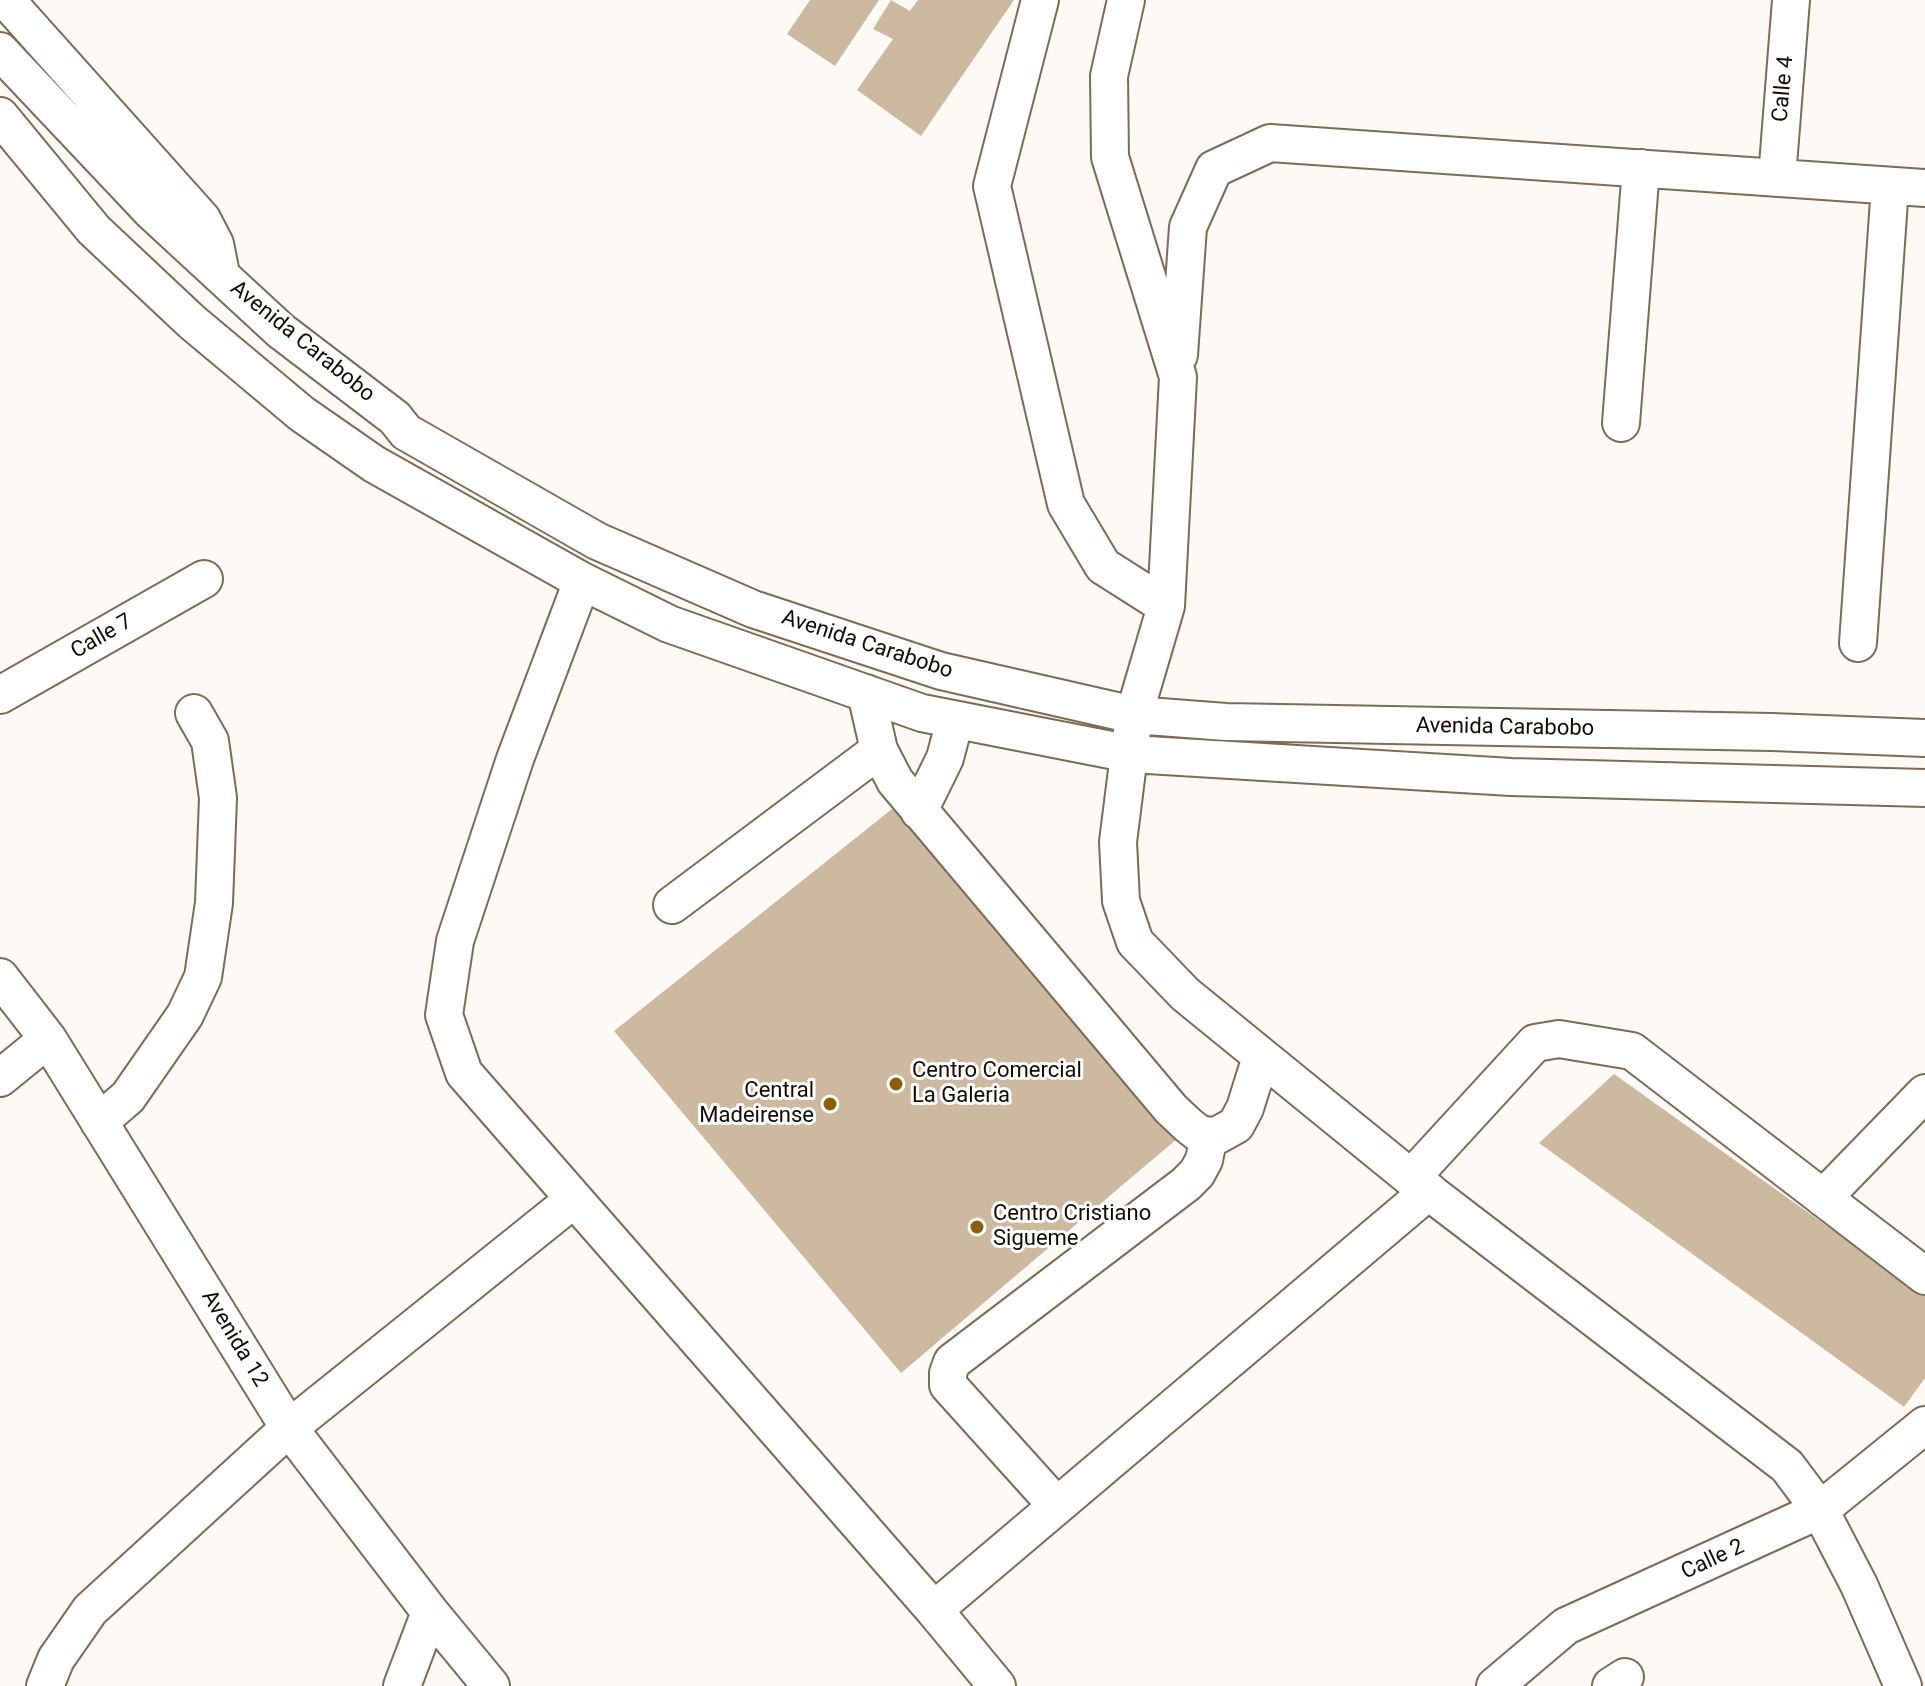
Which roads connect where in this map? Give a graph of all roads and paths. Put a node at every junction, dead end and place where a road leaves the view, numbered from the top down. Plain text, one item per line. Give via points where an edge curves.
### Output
1 (6, 0) edge
2 (1040, 0) edge
3 (1126, 0) edge
4 (1791, 0) edge
5 (0, 51) edge
6 (2, 124) edge
7 (1641, 168) junction
8 (1777, 178) junction
9 (1890, 186) junction
10 (1925, 188) edge
11 (221, 275) junction
12 (1178, 377) junction
13 (1621, 423) dead end
14 (204, 579) dead end
15 (582, 581) junction
16 (1166, 606) junction
17 (1858, 643) dead end
18 (866, 693) junction
19 (0, 695) edge
20 (194, 713) dead end
21 (1134, 715) junction
22 (955, 720) junction
23 (1925, 738) edge
24 (879, 750) junction
25 (1131, 754) junction
26 (1925, 788) edge
27 (919, 811) junction
28 (672, 905) dead end
29 (0, 977) edge
30 (48, 1039) junction
31 (1261, 1057) junction
32 (0, 1078) edge
33 (1925, 1093) edge
34 (99, 1122) junction
35 (1209, 1136) junction
36 (1420, 1185) junction
37 (1823, 1198) junction
38 (573, 1200) junction
39 (1925, 1276) edge
40 (1925, 1425) edge
41 (289, 1428) junction
42 (1057, 1506) junction
43 (1820, 1510) junction
44 (934, 1610) junction
45 (430, 1612) junction
46 (45, 1686) edge
47 (402, 1686) edge
48 (491, 1686) edge
49 (997, 1686) edge
50 (1495, 1686) edge
51 (1903, 1686) edge

1 - 11 street via 202,219 215,244
2 - 16 street via 992,186 1066,504 1103,566
3 - 12 street via 1109,76 1110,157
4 - 8 street, Calle 4
5 - 11 street, Avenida Carabobo via 151,211
6 - 15 street, Avenida Carabobo via 94,230 302,414 374,464
7 - 8 street
7 - 12 street via 1270,143 1214,169 1188,227
7 - 13 street
8 - 9 street
9 - 10 street
9 - 17 street
11 - 21 street, Avenida Carabobo via 406,432 597,541 753,609 941,671
12 - 16 street
14 - 19 street, Calle 7
15 - 18 street, Avenida Carabobo via 669,624
15 - 38 street via 455,941 444,1015 464,1073
16 - 21 street
18 - 22 street, Avenida Carabobo
18 - 24 street
20 - 34 street via 210,741 218,798 214,903 203,977 185,1015 128,1097
21 - 23 street, Avenida Carabobo via 1226,722
21 - 25 street
22 - 25 street, Avenida Carabobo
22 - 27 street via 945,758
24 - 27 street
24 - 28 street
25 - 26 street, Avenida Carabobo via 1511,777
25 - 31 street via 1118,842 1121,901 1135,942 1185,994
27 - 35 street via 1171,1109
29 - 30 street, Avenida 12
30 - 32 street
30 - 34 street, Avenida 12
31 - 35 street via 1241,1117 1228,1131
31 - 36 street
33 - 37 street
34 - 41 street, Avenida 12
35 - 42 street via 1204,1160 1186,1184 952,1362 948,1385
36 - 37 street via 1535,1043 1559,1039 1632,1051
36 - 42 street
36 - 43 street via 1787,1466
37 - 39 street
38 - 41 street
38 - 44 street
40 - 43 street, Calle 2
41 - 45 street, Avenida 12
41 - 46 street via 90,1610 56,1659
42 - 44 street
43 - 50 street, Calle 2 via 1566,1626
43 - 51 street
44 - 49 street
45 - 47 street
45 - 48 street, Avenida 12

